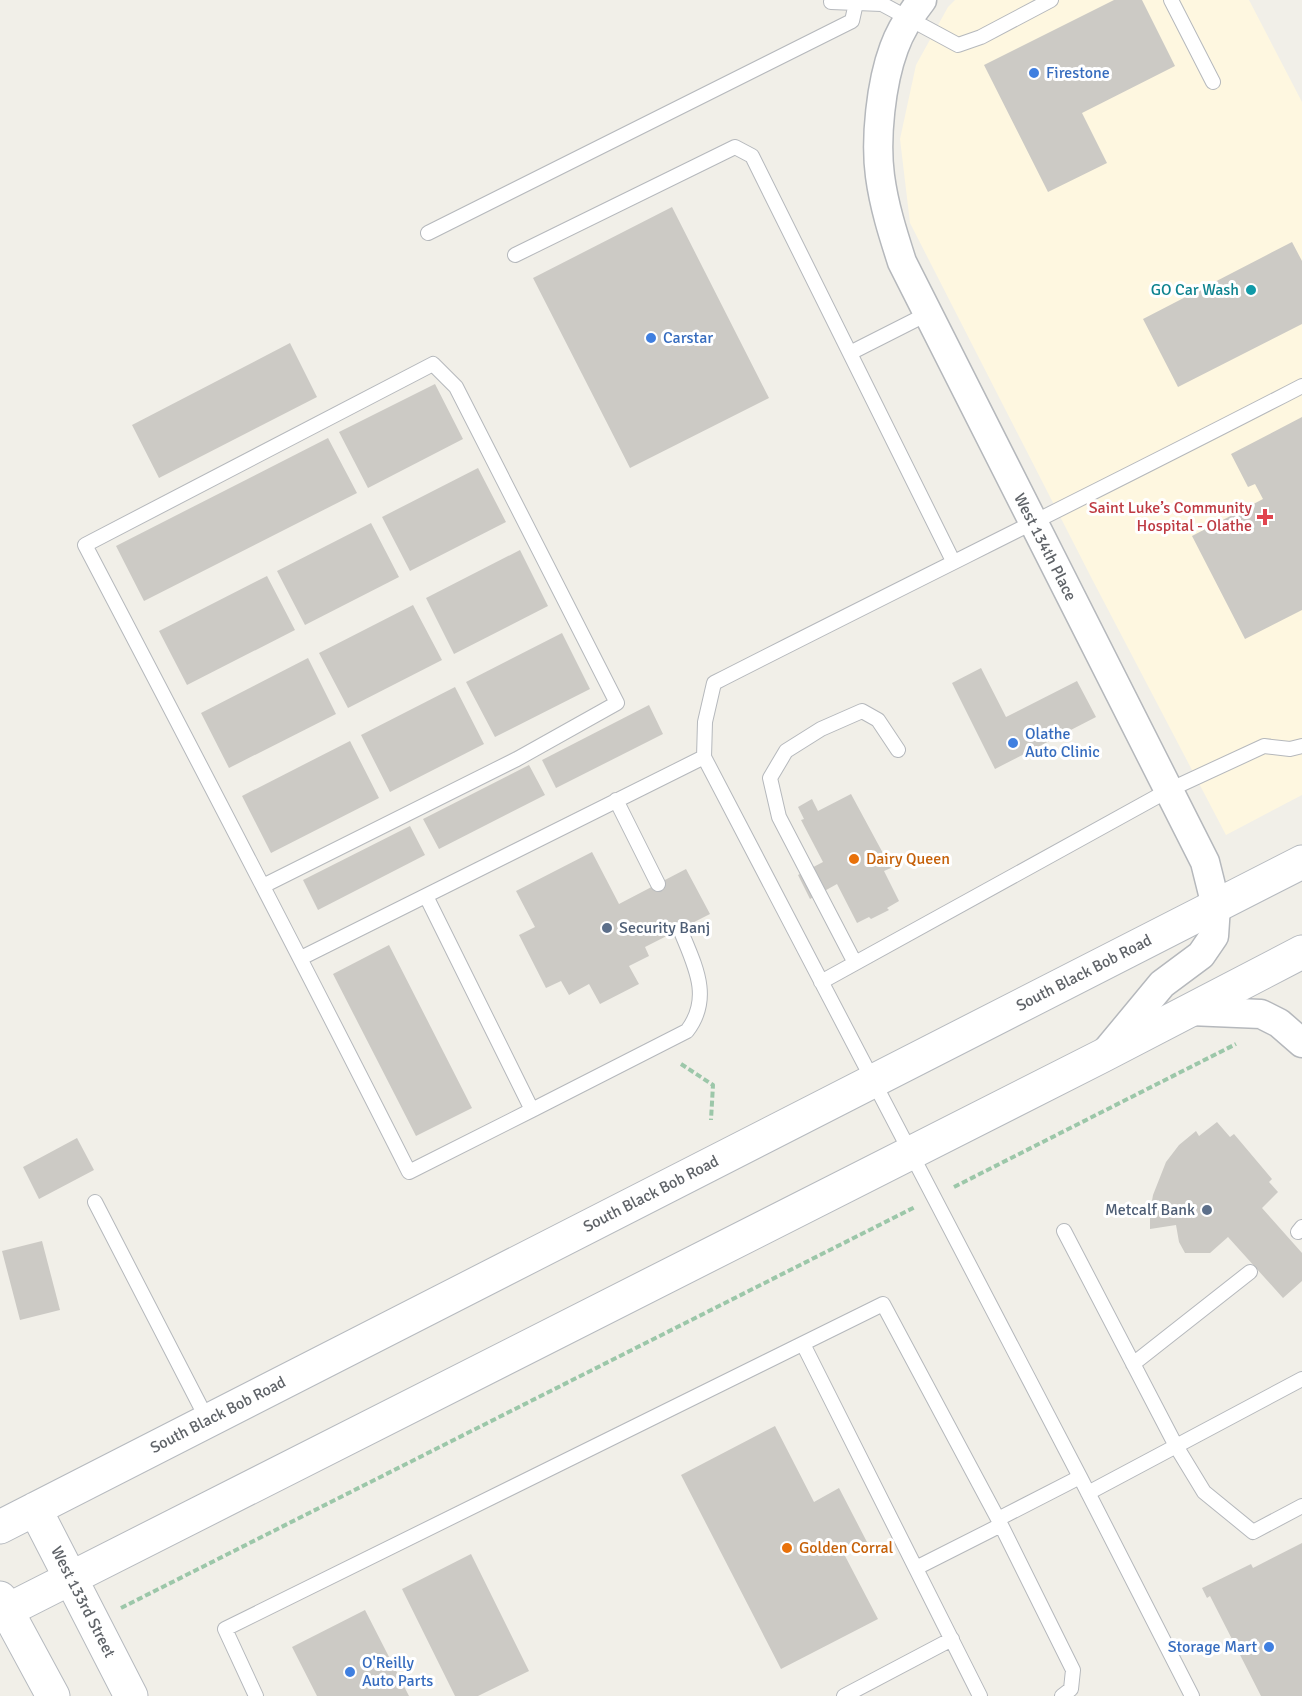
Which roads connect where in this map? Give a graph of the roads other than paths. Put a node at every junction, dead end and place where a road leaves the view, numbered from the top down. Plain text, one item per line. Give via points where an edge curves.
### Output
1 (1051, 0) edge
2 (1171, 0) edge
3 (831, 2) dead end
4 (856, 3) junction
5 (916, 10) edge
6 (1213, 82) dead end
7 (428, 232) dead end
8 (515, 255) dead end
9 (929, 313) junction
10 (850, 353) junction
11 (1302, 386) edge
12 (1033, 524) junction
13 (953, 561) junction
14 (1302, 746) edge
15 (898, 750) dead end
16 (704, 757) junction
17 (1169, 790) junction
18 (616, 800) junction
19 (1302, 862) edge
20 (658, 884) dead end
21 (263, 886) junction
22 (426, 896) junction
23 (1216, 906) junction
24 (680, 929) dead end
25 (1302, 952) edge
26 (301, 958) junction
27 (855, 963) junction
28 (821, 981) junction
29 (1190, 1011) junction
30 (1302, 1043) edge
31 (1102, 1056) junction
32 (874, 1081) junction
33 (531, 1110) junction
34 (910, 1153) junction
35 (95, 1202) dead end
36 (1064, 1231) dead end
37 (1250, 1272) dead end
38 (803, 1344) junction
39 (1133, 1364) junction
40 (1302, 1379) edge
41 (208, 1421) junction
42 (1176, 1446) junction
43 (1080, 1477) junction
44 (1088, 1493) junction
45 (1302, 1506) edge
46 (35, 1509) junction
47 (999, 1522) junction
48 (0, 1527) edge
49 (916, 1568) junction
50 (70, 1579) junction
51 (2, 1608) edge
52 (952, 1639) junction
53 (53, 1696) edge
54 (130, 1696) edge
55 (256, 1696) edge
56 (844, 1696) edge
57 (980, 1696) edge
58 (1062, 1696) edge
59 (1192, 1696) edge

1 - 5 lane via 958,45
2 - 6 lane
3 - 4 lane
4 - 5 lane
4 - 7 lane via 852,21
5 - 9 street, West 134th Place via 894,47 879,123 880,175 902,262
8 - 10 lane via 735,147 752,156
9 - 10 lane
9 - 12 street, West 134th Place
10 - 13 lane
11 - 12 lane
12 - 13 lane
12 - 17 street, West 134th Place
13 - 16 lane via 714,682 705,722
14 - 17 lane via 1264,746
15 - 27 lane via 878,720 862,711 821,729 786,751 770,778 779,817
16 - 18 lane
16 - 28 lane
17 - 23 street, West 134th Place via 1205,862
17 - 27 lane
18 - 20 lane
18 - 22 lane
19 - 23 main road, South Black Bob Road
21 - 21 lane via 85,544 433,364 456,387 617,703 517,759
21 - 26 lane
22 - 26 lane
22 - 33 lane
23 - 31 street, West 134th Place via 1214,936 1201,955 1162,984
23 - 32 main road, South Black Bob Road
24 - 33 lane via 698,973 701,998 696,1019 687,1031
25 - 29 main road
26 - 33 lane via 409,1172
27 - 28 lane
28 - 32 lane
29 - 30 street via 1261,1014 1279,1023
29 - 31 main road
31 - 34 main road
32 - 34 lane
32 - 41 main road, South Black Bob Road
34 - 43 lane
34 - 50 main road
35 - 41 lane
36 - 39 lane
37 - 39 lane
38 - 47 lane via 883,1304
38 - 49 lane
38 - 55 lane via 225,1629
39 - 42 lane
40 - 42 lane
41 - 46 main road, South Black Bob Road
42 - 44 lane
42 - 45 lane via 1204,1492 1253,1532
43 - 44 lane
43 - 47 lane
44 - 59 lane
46 - 48 main road, South Black Bob Road
46 - 50 main road, West 133rd Street
47 - 49 lane
47 - 58 lane via 1073,1670 1071,1689
49 - 52 lane
50 - 51 main road
50 - 54 main road, West 133rd Street
51 - 53 main road
52 - 56 lane
52 - 57 lane

